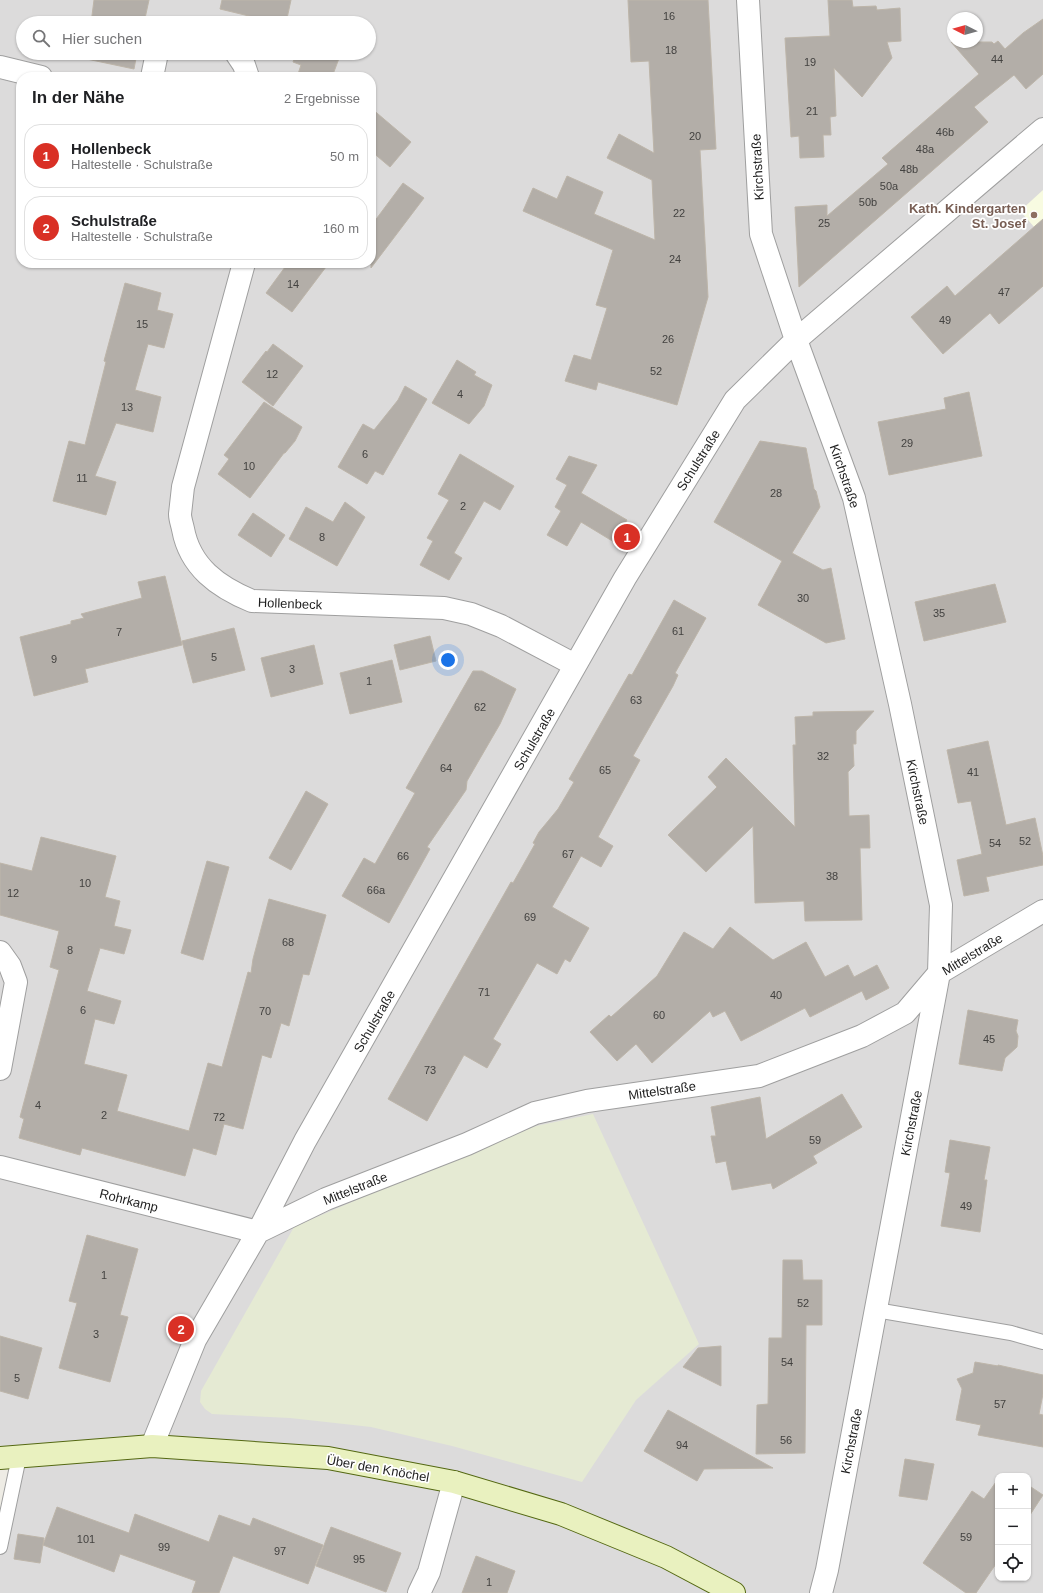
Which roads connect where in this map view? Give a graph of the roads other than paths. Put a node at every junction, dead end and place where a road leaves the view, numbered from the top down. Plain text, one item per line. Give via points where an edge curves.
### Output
1 (748, 0) edge
2 (156, 60) edge
3 (241, 60) edge
4 (0, 67) edge
5 (20, 72) edge
6 (153, 72) edge
7 (246, 72) edge
8 (1043, 129) edge
9 (243, 268) edge
10 (796, 340) junction
11 (576, 665) junction
12 (1043, 911) edge
13 (0, 952) edge
14 (939, 973) junction
15 (0, 1069) edge
16 (0, 1167) edge
17 (258, 1232) junction
18 (876, 1310) junction
19 (1043, 1342) edge
20 (152, 1446) junction
21 (10, 1457) edge
22 (454, 1482) junction
23 (0, 1547) edge
24 (418, 1593) edge
25 (734, 1593) edge
26 (821, 1593) edge

1 - 10 street, Kirchstraße via 761,234
2 - 6 street
3 - 7 street
4 - 5 street
8 - 10 street, Schulstraße
9 - 11 street, Hollenbeck via 183,487 180,516 185,538 196,562 212,579 231,592 252,601 444,608 470,614 501,626
10 - 11 street, Schulstraße via 735,400 625,578
10 - 14 street, Kirchstraße via 854,498 942,906
11 - 17 street, Schulstraße via 305,1141
12 - 14 street, Mittelstraße
13 - 15 street via 10,966 16,982
14 - 17 street, Mittelstraße via 905,1013 862,1036 759,1076 587,1101 535,1113 467,1144 326,1199
14 - 18 street, Kirchstraße
16 - 17 street, Rohrkamp
17 - 20 street, Schulstraße via 195,1340
18 - 19 lane via 1011,1333
18 - 26 street, Kirchstraße
20 - 21 main road, Über den Knöchel
20 - 22 main road, Über den Knöchel via 328,1458
21 - 23 lane
22 - 24 street via 429,1572
22 - 25 main road, Über den Knöchel via 561,1514 666,1557

